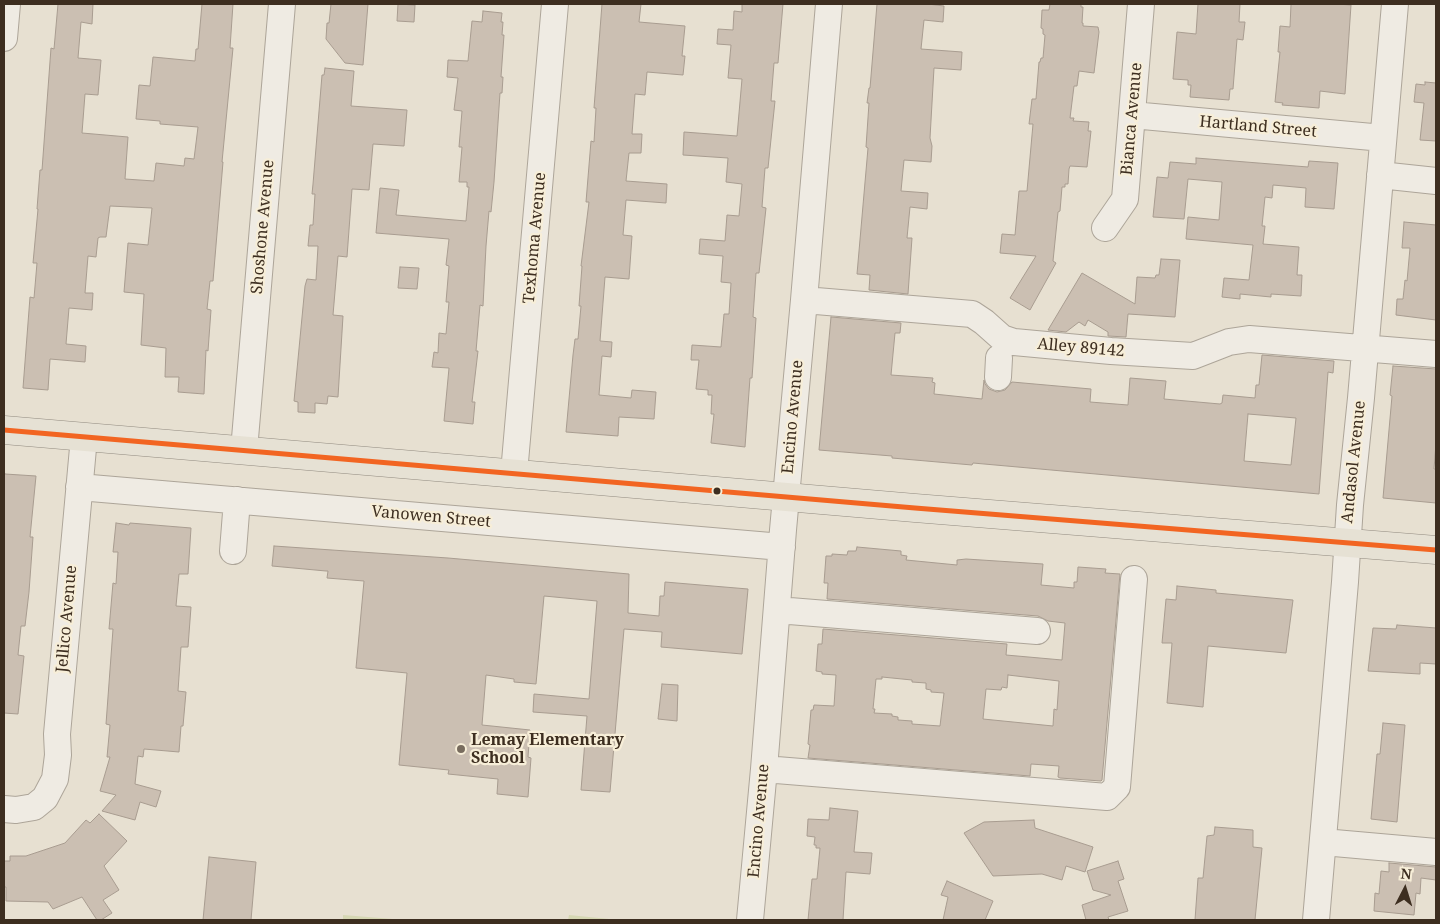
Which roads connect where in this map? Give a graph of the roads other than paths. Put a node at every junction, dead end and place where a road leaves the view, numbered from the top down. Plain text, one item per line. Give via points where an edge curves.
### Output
1 (7, 4) edge
2 (282, 4) edge
3 (555, 4) edge
4 (829, 4) edge
5 (1141, 4) edge
6 (1395, 4) edge
7 (4, 38) edge
8 (1132, 116) junction
9 (1383, 138) junction
10 (1380, 175) junction
11 (1436, 181) edge
12 (1105, 228) dead end
13 (804, 300) junction
14 (1364, 349) junction
15 (1436, 354) edge
16 (4, 430) edge
17 (84, 437) junction
18 (244, 450) junction
19 (514, 473) junction
20 (79, 487) junction
21 (786, 496) junction
22 (237, 500) junction
23 (1346, 543) junction
24 (782, 547) junction
25 (1436, 550) edge
26 (233, 551) dead end
27 (1134, 579) dead end
28 (777, 610) junction
29 (1037, 631) dead end
30 (764, 769) junction
31 (4, 809) edge
32 (1323, 842) junction
33 (1436, 852) edge
34 (750, 920) edge
35 (1316, 920) edge

1 - 7 street
2 - 18 street, Shoshone Avenue
3 - 19 street, Texhoma Avenue
4 - 13 street, Encino Avenue
5 - 8 street, Bianca Avenue
6 - 9 street, Andasol Avenue
8 - 9 street, Hartland Street
8 - 12 street, Bianca Avenue via 1125,200
9 - 10 street, Andasol Avenue
10 - 11 street
10 - 14 street, Andasol Avenue
13 - 14 street, Alley 89142 via 972,314 1002,338 1014,342 1111,351 1193,356 1228,342 1249,339
13 - 21 street, Encino Avenue
14 - 15 street, Alley 89142
14 - 23 street, Andasol Avenue
16 - 17 main road
17 - 18 main road
17 - 20 street, Jellico Avenue
18 - 19 main road
19 - 21 main road
20 - 22 street, Vanowen Street
20 - 31 street, Jellico Avenue via 55,779 45,798 34,807
21 - 23 main road
21 - 24 street, Encino Avenue
22 - 24 street, Vanowen Street
22 - 26 street
23 - 25 main road
23 - 32 street, Andasol Avenue
24 - 28 street, Encino Avenue
27 - 30 street via 1117,787 1107,797
28 - 29 street
28 - 30 street, Encino Avenue
30 - 34 street, Encino Avenue
32 - 33 street
32 - 35 street, Andasol Avenue

